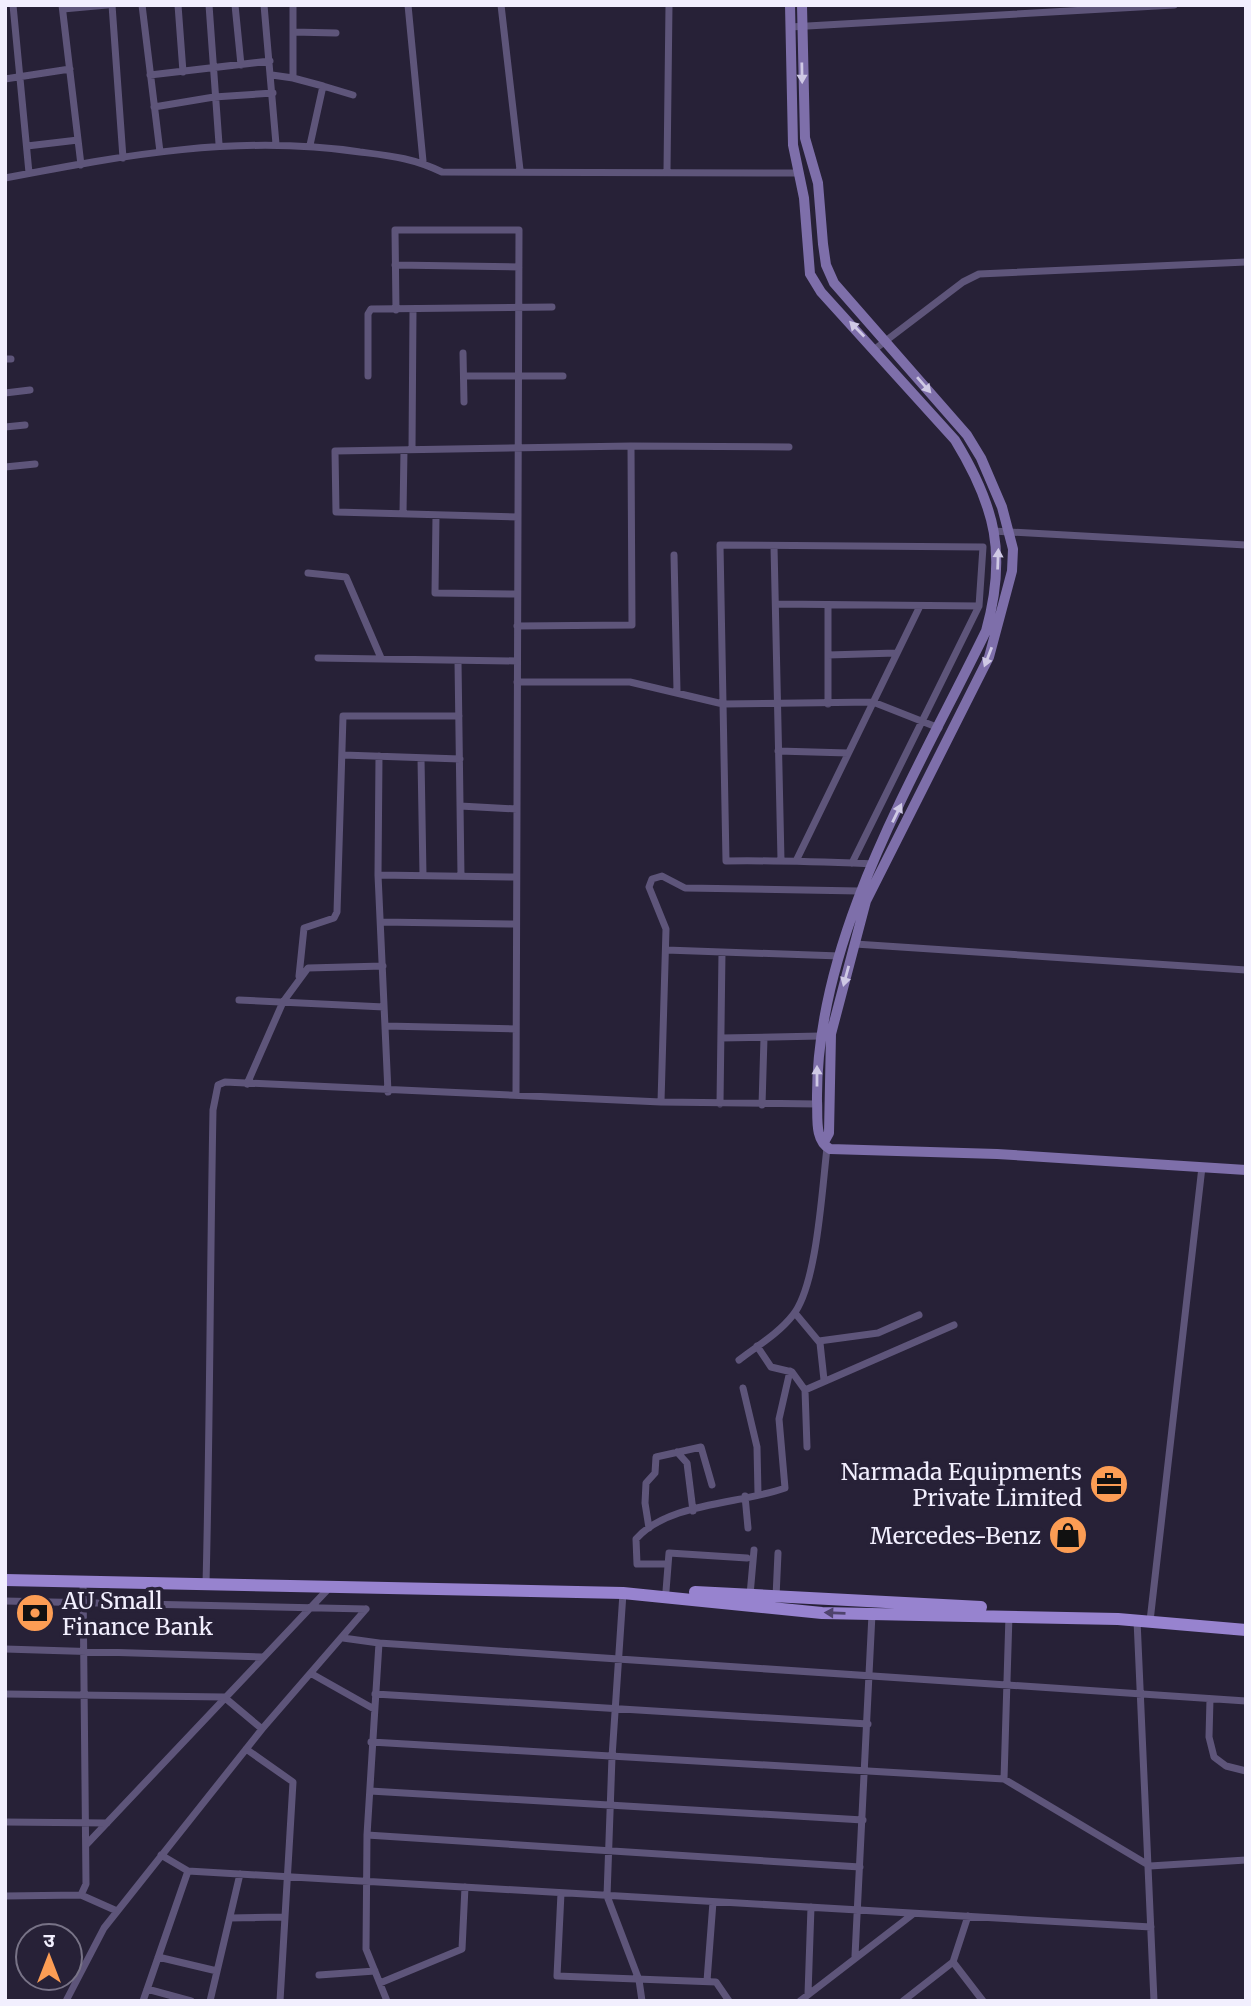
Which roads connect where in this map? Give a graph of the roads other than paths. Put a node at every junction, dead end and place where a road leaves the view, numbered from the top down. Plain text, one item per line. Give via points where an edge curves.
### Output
1 (13, 5) edge
2 (110, 5) edge
3 (142, 5) edge
4 (178, 5) edge
5 (209, 5) edge
6 (235, 5) edge
7 (264, 5) edge
8 (293, 5) edge
9 (408, 5) edge
10 (501, 5) edge
11 (669, 5) edge
12 (790, 5) edge
13 (802, 5) edge
14 (1174, 5) edge
15 (63, 7) edge
16 (796, 26) junction
17 (293, 32) junction
18 (336, 33) dead end
19 (270, 61) junction
20 (241, 65) junction
21 (212, 68) junction
22 (70, 69) junction
23 (183, 72) junction
24 (150, 75) junction
25 (272, 75) junction
26 (20, 77) junction
27 (293, 78) junction
28 (5, 79) edge
29 (323, 86) junction
30 (273, 93) junction
31 (353, 95) dead end
32 (214, 97) junction
33 (154, 107) junction
34 (78, 140) junction
35 (219, 144) junction
36 (276, 144) junction
37 (310, 145) junction
38 (27, 146) junction
39 (160, 152) junction
40 (123, 158) junction
41 (423, 161) junction
42 (81, 165) junction
43 (520, 170) junction
44 (667, 170) junction
45 (29, 173) junction
46 (798, 173) junction
47 (5, 178) edge
48 (1246, 262) edge
49 (395, 265) junction
50 (519, 267) junction
51 (552, 307) dead end
52 (518, 308) junction
53 (396, 310) junction
54 (413, 310) junction
55 (885, 340) junction
56 (876, 349) junction
57 (463, 353) dead end
58 (368, 376) dead end
59 (464, 376) junction
60 (563, 376) dead end
61 (518, 377) junction
62 (30, 390) dead end
63 (5, 393) edge
64 (464, 402) dead end
65 (25, 425) dead end
66 (5, 427) edge
67 (631, 446) junction
68 (518, 447) junction
69 (789, 447) dead end
70 (408, 449) junction
71 (35, 464) dead end
72 (5, 467) edge
73 (403, 514) junction
74 (436, 515) junction
75 (518, 517) junction
76 (993, 531) junction
77 (1009, 531) junction
78 (1246, 545) edge
79 (774, 546) junction
80 (674, 555) dead end
81 (308, 573) dead end
82 (517, 594) junction
83 (776, 604) junction
84 (828, 605) junction
85 (920, 606) junction
86 (979, 606) junction
87 (517, 626) junction
88 (896, 653) junction
89 (828, 655) junction
90 (318, 658) dead end
91 (381, 658) junction
92 (458, 661) junction
93 (517, 661) junction
94 (517, 682) junction
95 (677, 691) junction
96 (873, 702) junction
97 (723, 704) junction
98 (778, 704) junction
99 (828, 704) junction
100 (459, 716) junction
101 (921, 722) junction
102 (939, 728) junction
103 (779, 751) junction
104 (848, 753) junction
105 (343, 755) junction
106 (379, 757) junction
107 (421, 758) junction
108 (460, 759) junction
109 (460, 806) junction
110 (517, 808) junction
111 (797, 859) junction
112 (781, 860) junction
113 (852, 863) junction
114 (873, 864) junction
115 (379, 875) junction
116 (423, 875) junction
117 (461, 876) junction
118 (516, 877) junction
119 (859, 891) junction
120 (381, 922) junction
121 (516, 924) junction
122 (855, 944) junction
123 (666, 950) junction
124 (722, 952) junction
125 (840, 956) junction
126 (383, 966) junction
127 (1246, 971) edge
128 (299, 976) junction
129 (239, 1000) dead end
130 (283, 1002) junction
131 (384, 1007) junction
132 (385, 1026) junction
133 (516, 1029) junction
134 (820, 1036) junction
135 (721, 1038) junction
136 (764, 1038) junction
137 (247, 1084) junction
138 (388, 1092) junction
139 (516, 1095) junction
140 (661, 1102) junction
141 (720, 1104) junction
142 (817, 1104) junction
143 (762, 1105) junction
144 (826, 1145) junction
145 (1202, 1167) junction
146 (1246, 1170) edge
147 (795, 1314) junction
148 (919, 1315) dead end
149 (954, 1325) dead end
150 (819, 1341) junction
151 (757, 1346) junction
152 (739, 1360) dead end
153 (790, 1371) junction
154 (824, 1380) junction
155 (743, 1388) dead end
156 (805, 1390) junction
157 (807, 1447) dead end
158 (677, 1452) junction
159 (712, 1485) dead end
160 (758, 1494) junction
161 (745, 1496) junction
162 (692, 1511) junction
163 (649, 1528) junction
164 (748, 1528) dead end
165 (754, 1550) dead end
166 (778, 1553) dead end
167 (747, 1558) dead end
168 (666, 1564) junction
169 (5, 1578) edge
170 (83, 1582) junction
171 (206, 1582) junction
172 (333, 1584) junction
173 (623, 1591) junction
174 (666, 1591) junction
175 (750, 1596) junction
176 (776, 1597) junction
177 (5, 1601) edge
178 (83, 1603) junction
179 (305, 1610) junction
180 (872, 1614) junction
181 (1009, 1615) junction
182 (1146, 1618) junction
183 (1246, 1625) edge
184 (1246, 1630) edge
185 (343, 1638) junction
186 (380, 1643) junction
187 (5, 1649) edge
188 (85, 1652) junction
189 (262, 1657) junction
190 (619, 1659) junction
191 (312, 1674) junction
192 (870, 1676) junction
193 (1007, 1685) junction
194 (5, 1694) edge
195 (375, 1694) junction
196 (1140, 1694) junction
197 (86, 1697) junction
198 (224, 1697) junction
199 (1210, 1699) junction
200 (1246, 1701) edge
201 (374, 1709) junction
202 (616, 1709) junction
203 (868, 1724) junction
204 (262, 1729) junction
205 (371, 1742) junction
206 (246, 1749) junction
207 (612, 1757) junction
208 (866, 1770) junction
209 (1246, 1771) edge
210 (1004, 1779) junction
211 (370, 1791) junction
212 (611, 1806) junction
213 (863, 1821) junction
214 (5, 1822) edge
215 (86, 1823) junction
216 (107, 1823) junction
217 (367, 1835) junction
218 (86, 1845) junction
219 (609, 1851) junction
220 (161, 1855) junction
221 (1246, 1860) edge
222 (1150, 1866) junction
223 (860, 1867) junction
224 (188, 1871) junction
225 (240, 1874) junction
226 (287, 1876) junction
227 (367, 1880) junction
228 (466, 1887) junction
229 (561, 1893) junction
230 (81, 1895) junction
231 (5, 1896) edge
232 (607, 1896) junction
233 (713, 1902) junction
234 (811, 1907) junction
235 (858, 1910) junction
236 (117, 1911) junction
237 (914, 1913) junction
238 (968, 1916) junction
239 (230, 1917) junction
240 (284, 1917) junction
241 (1151, 1927) junction
242 (855, 1956) junction
243 (158, 1957) junction
244 (953, 1962) junction
245 (217, 1971) junction
246 (375, 1971) junction
247 (319, 1975) dead end
248 (639, 1980) junction
249 (708, 1981) junction
250 (380, 1983) junction
251 (147, 1989) junction
252 (808, 1994) junction
253 (66, 2001) edge
254 (143, 2001) edge
255 (191, 2001) edge
256 (210, 2001) edge
257 (280, 2001) edge
258 (387, 2001) edge
259 (642, 2001) edge
260 (729, 2001) edge
261 (800, 2001) edge
262 (903, 2001) edge
263 (983, 2001) edge
264 (1154, 2001) edge

1 - 26 street
2 - 15 street
2 - 40 street
3 - 24 street
4 - 23 street
5 - 21 street
6 - 20 street
7 - 19 street
8 - 17 street
9 - 41 street
10 - 43 street
11 - 44 street
12 - 16 street
13 - 16 street
14 - 16 street
15 - 22 street
16 - 46 street via 793,145
16 -> 55 street via 805,138 818,183 826,265 834,283
17 - 18 street
17 - 27 street
19 - 20 street
19 - 25 street
20 - 21 street
21 - 23 street
21 - 32 street
22 - 26 street
22 - 34 street
23 - 24 street
24 - 33 street
25 - 27 street
25 - 30 street
26 - 28 street
26 - 38 street
27 - 29 street
29 - 31 street
29 - 37 street
30 - 32 street
30 - 36 street
32 - 33 street
32 - 35 street
33 - 39 street
34 - 38 street
34 - 42 street
35 - 36 street
35 - 39 street
36 - 37 street
37 - 41 street
38 - 45 street
39 - 40 street
40 - 42 street
41 - 43 street via 442,172
42 - 45 street
43 - 44 street
44 - 46 street
45 - 47 street
56 -> 46 street via 821,292 810,274
48 - 55 street via 979,274
49 - 50 street
49 - 50 street via 395,230 519,230
49 - 53 street
50 - 52 street
51 - 52 street
52 - 54 street
52 - 61 street
53 - 54 street
53 - 58 street via 371,309 368,314
54 - 70 street
55 - 56 street
55 -> 77 street via 967,435
56 - 76 street via 970,463 991,512
57 - 59 street
59 - 61 street
59 - 64 street
60 - 61 street
61 - 68 street
62 - 63 street
65 - 66 street
67 - 68 street
67 - 69 street
67 - 87 street via 632,625
68 - 70 street
68 - 75 street
70 - 73 street
70 - 73 street via 335,451 336,512
71 - 72 street
73 - 74 street
74 - 75 street
74 - 82 street via 435,593
75 - 82 street
76 - 77 street
102 -> 76 street via 992,610 998,547
77 - 78 street
77 -> 122 street via 1012,571 989,657 870,889
79 - 83 street
79 - 86 street via 983,547
79 - 97 street via 720,545
80 - 95 street
81 - 91 street via 346,577
82 - 87 street
83 - 84 street
83 - 98 street
84 - 85 street
84 - 89 street
85 - 86 street
85 - 88 street
86 - 101 street
87 - 93 street
88 - 89 street
88 - 96 street
89 - 99 street
90 - 91 street
91 - 92 street
92 - 93 street
92 - 100 street
93 - 94 street
94 - 95 street via 630,682
94 - 110 street
95 - 97 street
96 - 99 street
96 - 101 street
96 - 104 street
97 - 98 street
97 - 112 street via 726,861
98 - 99 street
98 - 103 street
100 - 105 street via 343,716
100 - 108 street
101 - 102 street
101 - 113 street
114 -> 102 street
103 - 104 street
103 - 112 street
104 - 111 street
105 - 106 street
105 - 128 street via 337,912 334,918 304,928
106 - 107 street
106 - 115 street
107 - 108 street
107 - 116 street
108 - 109 street
109 - 110 street
109 - 117 street
110 - 118 street
111 - 112 street
111 - 113 street
113 - 114 street
114 - 119 street
115 - 116 street
115 - 120 street
116 - 117 street
117 - 118 street
118 - 121 street
119 - 123 street via 685,888 657,877 649,887 666,929
119 - 125 street
120 - 121 street
120 - 126 street
121 - 133 street
122 - 127 street
122 -> 144 street via 831,1034
123 - 124 street
123 - 140 street
124 - 125 street
124 - 135 street
125 - 134 street
126 - 128 street via 327,965 308,968
126 - 131 street
128 - 130 street
129 - 130 street
130 - 131 street
130 - 137 street
131 - 132 street
132 - 133 street
132 - 138 street
133 - 139 street
134 - 136 street
142 -> 134 street
135 - 136 street
135 - 141 street
136 - 143 street
137 - 138 street
137 - 171 street via 218,1085 214,1100
138 - 139 street
139 - 140 street
140 - 141 street
141 - 143 street
142 - 143 street
142 - 144 street via 818,1133
144 - 145 street
144 - 147 street via 808,1285
145 - 146 street
145 - 182 street
147 - 150 street
147 - 151 street
148 - 150 street via 878,1333
149 - 154 street
150 - 154 street
151 - 152 street
151 - 153 street via 771,1367
153 - 156 street
153 - 160 street via 779,1419 785,1488
154 - 156 street
155 - 160 street via 757,1447
156 - 157 street
158 - 159 street via 701,1447
158 - 162 street via 687,1463
158 - 163 street via 654,1458 655,1473 646,1483
160 - 161 street
161 - 162 street
161 - 164 street
162 - 163 street
163 - 168 street via 636,1539 637,1563
165 - 175 street
166 - 176 street
167 - 168 street via 669,1553
168 - 174 street
169 - 170 main road
169 - 171 main road
170 - 171 main road
170 - 178 street
171 - 172 main road
172 - 173 main road
172 - 179 street
173 - 174 main road
180 -> 173 main road via 822,1613
173 - 190 street
174 - 175 main road
175 - 176 main road
176 - 182 main road
177 - 178 street
178 - 179 street
178 - 188 street
179 - 185 street via 366,1609
179 - 189 street
180 - 181 main road
180 - 192 street
181 - 182 main road
181 - 193 street
182 - 183 main road
182 - 184 main road
182 - 196 street
185 - 186 street
185 - 191 street
186 - 190 street
186 - 195 street
187 - 188 street
188 - 189 street
188 - 197 street
189 - 198 street
190 - 192 street
190 - 202 street
191 - 201 street
191 - 204 street
192 - 193 street
192 - 203 street
193 - 196 street
193 - 210 street
194 - 197 street
195 - 201 street
195 - 202 street
196 - 199 street
196 - 222 street
197 - 198 street
197 - 215 street
198 - 204 street
198 - 216 street
199 - 200 street
199 - 209 street via 1209,1737 1214,1757
201 - 205 street
202 - 203 street
202 - 207 street
203 - 208 street
204 - 206 street
205 - 207 street
205 - 211 street
206 - 220 street
206 - 226 street via 293,1782
207 - 208 street
207 - 212 street
208 - 210 street
208 - 213 street
210 - 222 street
211 - 212 street
211 - 217 street
212 - 213 street
212 - 219 street
213 - 223 street
214 - 215 street
215 - 216 street
215 - 218 street
216 - 218 street
217 - 219 street
217 - 227 street
218 - 230 street via 86,1884
219 - 223 street
219 - 232 street
220 - 224 street
220 - 236 street
221 - 222 street
222 - 241 street
223 - 235 street
224 - 225 street
224 - 243 street
225 - 226 street
225 - 239 street
226 - 227 street
226 - 240 street
227 - 228 street
227 - 246 street via 366,1949
228 - 229 street
228 - 250 street via 462,1949
229 - 232 street
229 - 248 street via 556,1976
230 - 231 street
230 - 236 street
232 - 233 street
232 - 248 street
233 - 234 street
233 - 249 street
234 - 235 street
234 - 252 street
235 - 237 street
235 - 242 street
236 - 253 street
237 - 238 street
237 - 242 street
238 - 241 street
238 - 244 street
239 - 240 street
239 - 245 street
240 - 257 street
241 - 264 street
242 - 252 street
243 - 245 street
243 - 251 street
244 - 262 street
244 - 263 street
245 - 256 street
246 - 247 street
246 - 250 street
248 - 249 street
248 - 259 street
249 - 260 street via 716,1982
250 - 258 street
251 - 254 street
251 - 255 street
252 - 261 street

